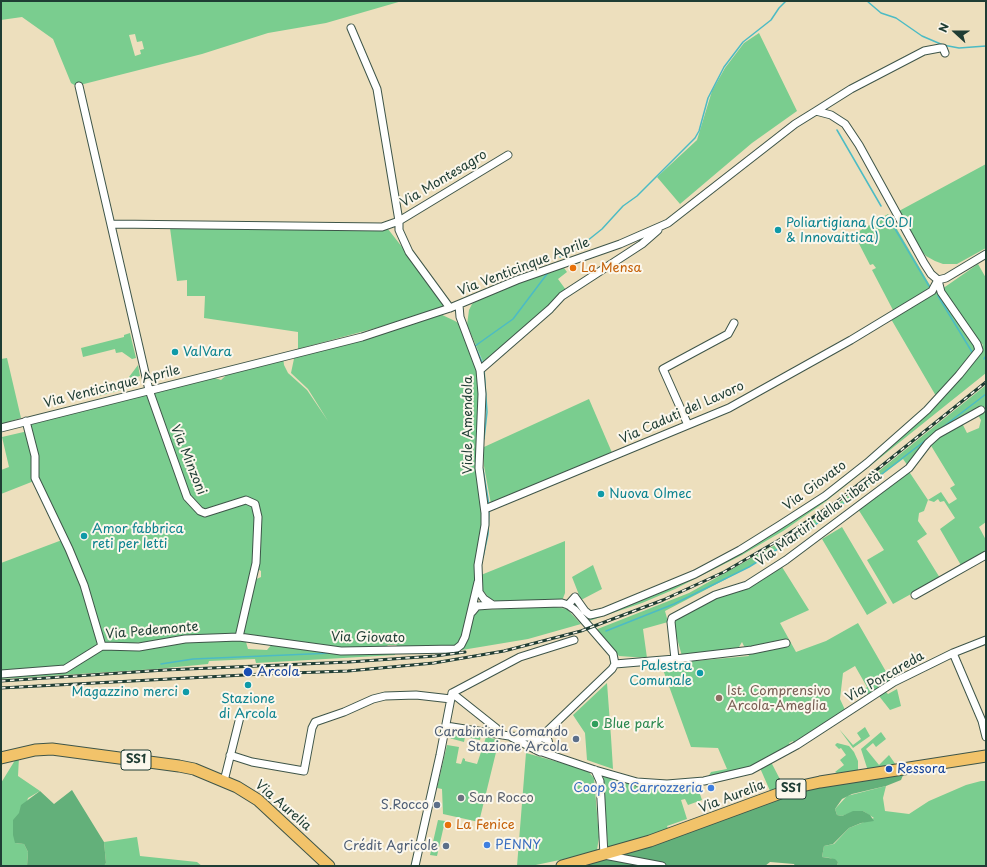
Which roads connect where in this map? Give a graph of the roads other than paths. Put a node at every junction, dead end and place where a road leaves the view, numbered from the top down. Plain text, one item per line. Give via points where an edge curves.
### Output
1 (351, 28) dead end
2 (945, 53) dead end
3 (79, 86) dead end
4 (816, 111) junction
5 (508, 155) dead end
6 (399, 221) junction
7 (112, 224) junction
8 (661, 227) junction
9 (986, 254) edge
10 (938, 280) junction
11 (459, 305) junction
12 (450, 308) junction
13 (734, 323) dead end
14 (483, 367) junction
15 (149, 390) junction
16 (981, 410) dead end
17 (26, 420) junction
18 (688, 425) junction
19 (1, 428) edge
20 (488, 508) junction
21 (984, 556) edge
22 (478, 582) junction
23 (915, 595) dead end
24 (493, 605) junction
25 (568, 605) junction
26 (471, 613) junction
27 (238, 637) junction
28 (574, 640) dead end
29 (986, 640) edge
30 (786, 643) dead end
31 (102, 646) junction
32 (953, 653) junction
33 (675, 659) junction
34 (615, 664) junction
35 (1, 674) edge
36 (451, 696) junction
37 (240, 717) dead end
38 (555, 725) junction
39 (446, 726) junction
40 (501, 734) junction
41 (509, 736) junction
42 (986, 737) edge
43 (539, 738) junction
44 (549, 742) junction
45 (540, 751) junction
46 (230, 755) junction
47 (986, 756) edge
48 (1, 758) edge
49 (572, 762) junction
50 (595, 770) junction
51 (224, 781) junction
52 (604, 854) junction
53 (329, 866) edge
54 (415, 866) edge
55 (562, 866) edge
56 (662, 866) edge

1 - 6 street via 377,89
2 - 4 street, Via Venticinque Aprile via 943,48 924,51 851,89
3 - 7 street
4 - 8 street, Via Venticinque Aprile via 795,124
4 - 10 street via 830,115 845,124 924,263
5 - 6 street, Via Montesagro
6 - 7 street via 382,227
6 - 12 street, Via Montesagro via 399,230 409,252
7 - 15 street
8 - 11 street, Via Venticinque Aprile via 517,280
8 - 14 street via 642,244 562,296
9 - 10 street via 946,278
10 - 18 street, Via Caduti del Lavoro via 932,291 851,340 729,408
10 - 25 street, Via Giovato via 941,292 979,350 927,410 825,496 695,574 596,614 590,615 584,611 575,597
11 - 12 street, Via Venticinque Aprile
11 - 14 street, Viale Amendola via 460,317
12 - 15 street, Via Venticinque Aprile via 362,337
13 - 18 street via 728,334 664,369
14 - 20 street, Viale Amendola via 479,468
15 - 17 street, Via Venticinque Aprile
15 - 27 street, Via Minzoni via 187,497 193,505 205,513 246,500 255,504 258,517 256,563
16 - 33 street, Via Martiri della Libertà via 938,434 909,468 786,560 747,585 715,595 673,617 671,622
17 - 19 street, Via Venticinque Aprile
17 - 31 street via 35,456 35,478 84,585
18 - 20 street, Via Caduti del Lavoro
20 - 22 street, Viale Amendola via 478,564
21 - 23 street
22 - 24 street, Viale Amendola via 479,592
22 - 26 street, Via Giovato
24 - 25 street
24 - 26 street via 477,606
25 - 34 street via 613,654
26 - 27 street, Via Giovato via 462,646 450,650 341,651
27 - 31 street, Via Pedemonte via 185,639 139,647
28 - 36 street via 520,657
29 - 32 street, Via Porcareda
30 - 33 street via 752,650
31 - 35 street, Via Pedemonte via 65,668
32 - 42 street via 982,721
32 - 50 street, Via Porcareda via 894,682 797,745 751,770 704,781 667,784 638,782
33 - 34 street
34 - 38 street
36 - 39 street
36 - 40 street
36 - 46 street via 385,696 317,721 313,724 304,771 252,762
37 - 46 street
38 - 43 street
38 - 44 street
39 - 40 street
39 - 54 street
40 - 41 street
41 - 43 street
41 - 45 street
43 - 44 street
43 - 45 street via 535,744
44 - 45 street via 548,750
44 - 49 street via 557,752
45 - 49 street
46 - 51 street
47 - 52 main road, Via Aurelia / SS1 via 820,782 695,826
48 - 51 main road, Via Aurelia / SS1 via 35,750 65,750 186,767
49 - 50 street, Via Porcareda
50 - 52 street via 600,781
51 - 53 main road, Via Aurelia / SS1 via 258,800
52 - 55 main road, Via Aurelia / SS1
52 - 56 street

